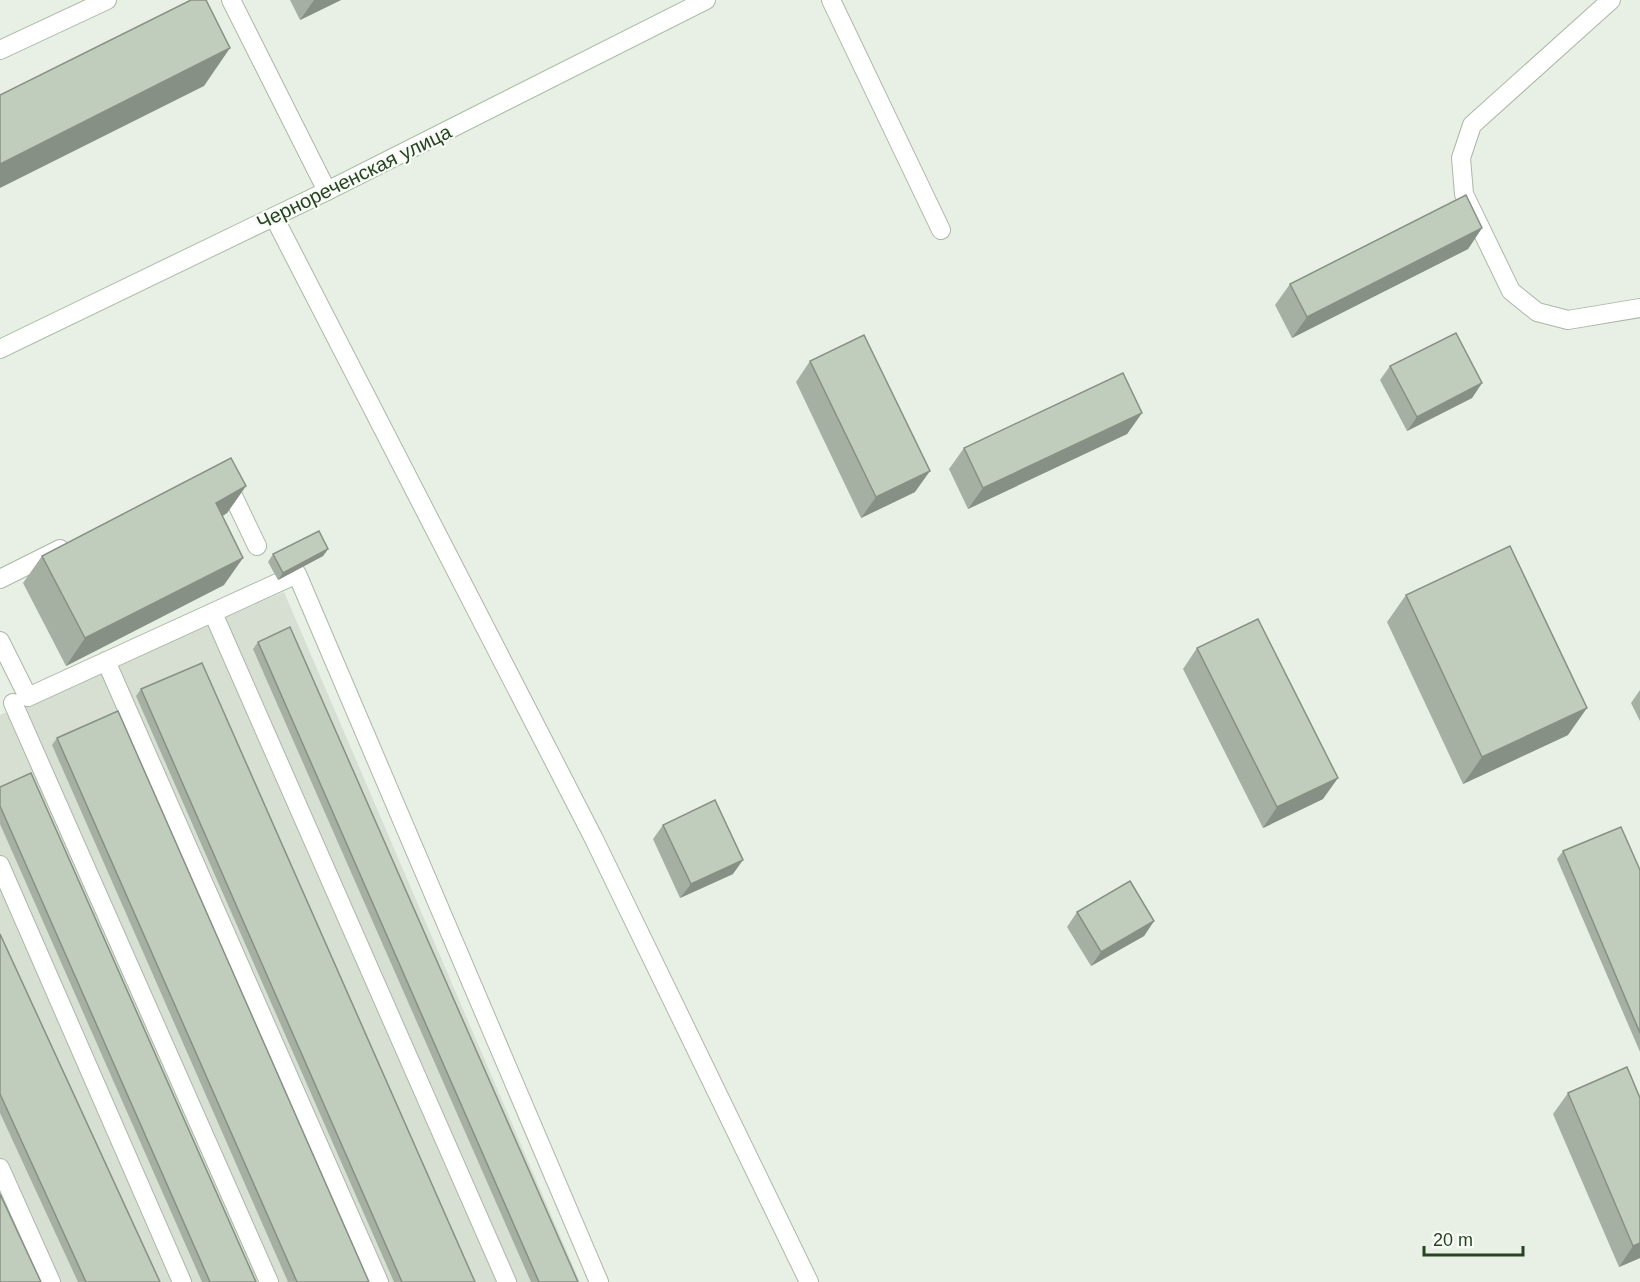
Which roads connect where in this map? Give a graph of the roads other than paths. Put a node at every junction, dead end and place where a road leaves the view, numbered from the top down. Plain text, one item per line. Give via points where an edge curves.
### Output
1 (107, 0) edge
2 (231, 0) edge
3 (706, 0) edge
4 (831, 0) edge
5 (1611, 0) edge
6 (0, 50) edge
7 (327, 191) junction
8 (273, 217) junction
9 (941, 230) dead end
10 (1640, 308) edge
11 (0, 349) edge
12 (210, 475) edge
13 (74, 542) edge
14 (257, 546) dead end
15 (0, 579) edge
16 (213, 612) junction
17 (0, 641) edge
18 (106, 661) junction
19 (14, 703) edge
20 (0, 865) edge
21 (0, 1168) edge
22 (51, 1282) edge
23 (182, 1282) edge
24 (268, 1282) edge
25 (379, 1282) edge
26 (507, 1282) edge
27 (599, 1282) edge
28 (809, 1282) edge

1 - 6 main road
2 - 7 main road
3 - 7 main road, Чернореченская улица
4 - 9 main road
5 - 10 main road via 1472,125 1461,158 1464,194 1511,291 1537,312 1568,320
7 - 8 main road, Чернореченская улица
8 - 11 main road, Чернореченская улица
8 - 28 main road via 594,839
12 - 14 main road via 221,470
13 - 15 main road
16 - 18 main road
16 - 26 main road
16 - 27 main road via 297,574
17 - 19 main road
18 - 19 main road
18 - 25 main road
19 - 24 main road
20 - 23 main road
21 - 22 main road

